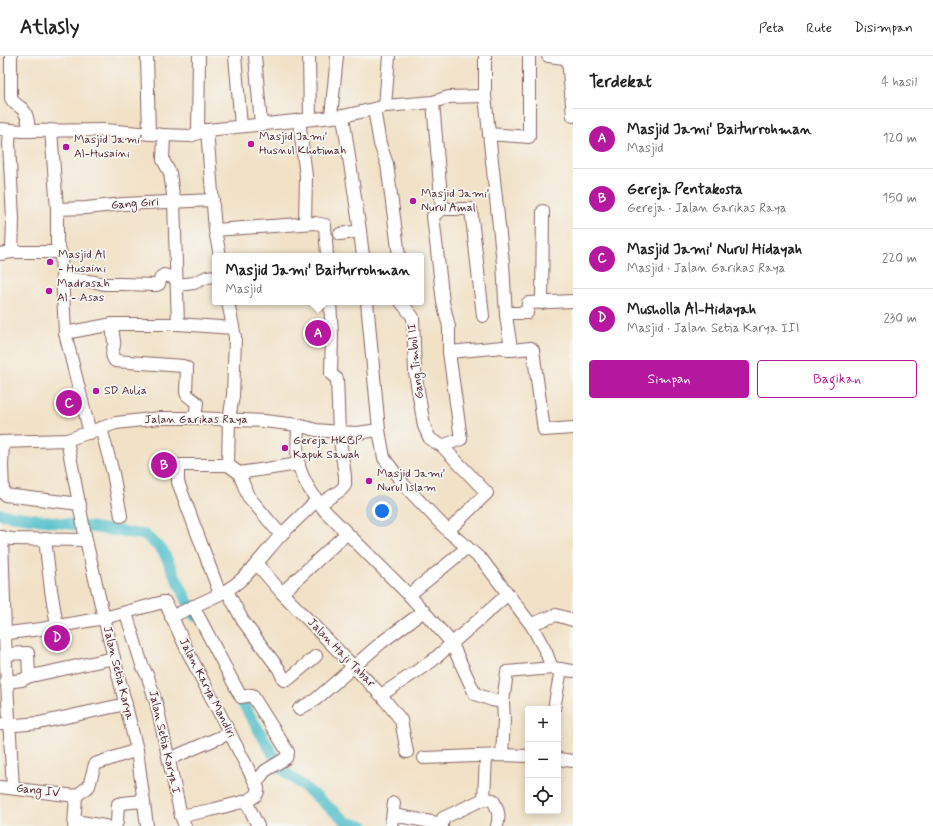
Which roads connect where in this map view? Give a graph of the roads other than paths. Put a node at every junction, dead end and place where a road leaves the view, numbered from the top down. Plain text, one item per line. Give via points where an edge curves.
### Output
1 (11, 56) edge
2 (147, 56) edge
3 (199, 56) edge
4 (235, 56) edge
5 (255, 56) edge
6 (309, 56) edge
7 (337, 56) edge
8 (389, 56) edge
9 (485, 56) edge
10 (529, 56) edge
11 (548, 56) edge
12 (570, 59) edge
13 (5, 81) edge
14 (485, 96) junction
15 (433, 102) junction
16 (380, 108) junction
17 (337, 116) junction
18 (573, 116) edge
19 (305, 119) junction
20 (261, 124) junction
21 (241, 126) junction
22 (5, 129) edge
23 (51, 130) junction
24 (29, 131) junction
25 (202, 132) junction
26 (149, 134) junction
27 (489, 134) junction
28 (164, 135) junction
29 (213, 200) junction
30 (174, 202) junction
31 (57, 209) junction
32 (442, 209) junction
33 (543, 211) dead end
34 (305, 223) junction
35 (215, 230) junction
36 (360, 232) junction
37 (340, 234) dead end
38 (60, 252) junction
39 (6, 253) edge
40 (219, 253) edge
41 (327, 253) edge
42 (363, 253) edge
43 (399, 253) edge
44 (212, 276) edge
45 (63, 278) junction
46 (177, 282) junction
47 (573, 301) edge
48 (542, 303) junction
49 (229, 305) edge
50 (330, 305) edge
51 (367, 305) edge
52 (404, 305) edge
53 (506, 313) junction
54 (483, 316) dead end
55 (113, 324) junction
56 (178, 324) junction
57 (233, 328) junction
58 (65, 333) junction
59 (511, 349) junction
60 (449, 352) junction
61 (195, 418) junction
62 (229, 419) junction
63 (298, 425) junction
64 (101, 428) junction
65 (573, 428) edge
66 (379, 430) junction
67 (339, 432) junction
68 (90, 433) junction
69 (67, 440) junction
70 (2, 442) edge
71 (442, 446) junction
72 (298, 464) junction
73 (228, 465) junction
74 (239, 473) junction
75 (318, 502) junction
76 (80, 504) junction
77 (121, 516) dead end
78 (448, 531) junction
79 (347, 533) junction
80 (281, 535) junction
81 (1, 537) edge
82 (45, 539) junction
83 (86, 539) junction
84 (467, 547) junction
85 (257, 564) junction
86 (224, 592) junction
87 (282, 593) junction
88 (508, 594) junction
89 (409, 595) junction
90 (185, 610) junction
91 (424, 611) junction
92 (126, 613) junction
93 (104, 618) junction
94 (573, 620) edge
95 (57, 626) junction
96 (532, 626) junction
97 (2, 634) edge
98 (451, 642) junction
99 (6, 654) junction
100 (316, 656) dead end
101 (114, 658) junction
102 (353, 666) junction
103 (562, 669) edge
104 (30, 676) junction
105 (6, 682) junction
106 (381, 695) junction
107 (503, 702) junction
108 (126, 704) junction
109 (555, 706) edge
110 (299, 709) dead end
111 (4, 724) edge
112 (230, 733) junction
113 (137, 750) junction
114 (408, 752) dead end
115 (502, 755) junction
116 (486, 756) junction
117 (525, 756) edge
118 (169, 758) junction
119 (424, 758) dead end
120 (561, 759) edge
121 (573, 761) edge
122 (256, 783) junction
123 (0, 787) edge
124 (13, 788) junction
125 (76, 796) junction
126 (484, 799) junction
127 (143, 801) junction
128 (246, 801) junction
129 (392, 815) edge
130 (183, 821) edge
131 (75, 824) edge
132 (442, 824) edge
133 (105, 826) edge
134 (114, 826) edge
135 (147, 826) edge
136 (258, 826) edge
137 (497, 826) edge

1 - 13 street
2 - 26 street
3 - 25 street
4 - 21 street
5 - 20 street
6 - 19 street
7 - 17 street
8 - 16 street
9 - 14 street
10 - 27 street via 529,137
11 - 12 street
12 - 18 street
13 - 24 street via 11,100 26,114
14 - 15 street via 449,97
14 - 27 street
15 - 16 street
15 - 32 street
16 - 17 street
16 - 43 street via 380,144 387,164
17 - 19 street
17 - 36 street
19 - 20 street
19 - 34 street
20 - 21 street
21 - 25 street
22 - 24 street
22 - 39 street via 9,143 13,219
23 - 24 street
23 - 26 street via 104,130
23 - 31 street
25 - 28 street via 190,136
25 - 29 street
26 - 28 street
27 - 53 street
28 - 30 street via 163,160 170,172
29 - 30 street, Gang Giri
29 - 35 street
30 - 31 street, Gang Giri
30 - 46 street
31 - 38 street via 57,243
32 - 54 street via 471,209
32 - 60 street via 433,216 443,302 449,327
33 - 48 street
34 - 35 street
34 - 41 street via 325,225
35 - 40 street
36 - 37 street
36 - 42 street
38 - 39 street
38 - 45 street
44 - 46 street via 194,283
45 - 46 street via 104,284 156,286 164,275
45 - 58 street
46 - 56 street
47 - 48 street
48 - 53 street via 528,303 527,313
49 - 57 street
50 - 67 street via 331,374 337,379
51 - 66 street
52 - 71 street, Gang Timbul II via 413,317 415,372 424,426 430,439
53 - 59 street
55 - 56 street
55 - 58 street
55 - 61 street via 112,351 115,361 187,368 186,392 197,403
56 - 57 street
57 - 62 street via 234,396
58 - 68 street
59 - 60 street via 503,346
59 - 65 street via 533,350 544,430
60 - 71 street via 461,439
61 - 62 street, Jalan Garikas Raya
61 - 64 street, Jalan Garikas Raya via 130,421
62 - 63 street, Jalan Garikas Raya
62 - 73 street
63 - 67 street, Jalan Garikas Raya
63 - 72 street
64 - 68 street, Jalan Garikas Raya
64 - 77 street
66 - 67 street, Jalan Garikas Raya
66 - 78 street via 384,458 393,472
67 - 75 street via 346,484 341,490
68 - 69 street, Jalan Garikas Raya
69 - 70 street, Jalan Garikas Raya
69 - 76 street, Jalan Setia Karya
70 - 76 street via 4,494
71 - 78 street, Gang Timbul II via 487,493
72 - 74 street
72 - 75 street via 306,484
73 - 74 street
73 - 86 street via 180,464 178,467 178,482
74 - 80 street via 248,496
75 - 79 street
75 - 80 street
76 - 83 street, Jalan Setia Karya
78 - 84 street
79 - 87 street
79 - 89 street
80 - 85 street
81 - 82 street
81 - 97 street
82 - 83 street
82 - 95 street
83 - 93 street, Jalan Setia Karya
84 - 88 street via 483,561
84 - 89 street
85 - 86 street
85 - 87 street, Jalan Haji Tabar
86 - 90 street
86 - 100 street via 279,669 284,680
87 - 102 street, Jalan Haji Tabar
88 - 96 street
88 - 98 street
89 - 91 street
90 - 92 street, Jalan Karya Mandiri via 163,602
90 - 112 street, Jalan Karya Mandiri via 189,654
90 - 122 street via 241,698 252,695 288,752 286,758 262,774
91 - 98 street
91 - 102 street
92 - 93 street, Jalan Karya Mandiri
92 - 118 street, Jalan Setia Karya I via 157,706
93 - 95 street, Jalan Karya Mandiri
93 - 101 street, Jalan Setia Karya
94 - 96 street via 556,615
95 - 97 street, Jalan Karya Mandiri
96 - 103 street via 546,652
97 - 99 street
98 - 106 street via 432,661
98 - 107 street via 475,694
99 - 104 street via 27,653
99 - 105 street
101 - 104 street
101 - 108 street, Jalan Setia Karya
102 - 106 street, Jalan Haji Tabar
102 - 110 street via 315,700
103 - 107 street via 507,672
103 - 109 street
104 - 105 street
105 - 111 street
106 - 114 street, Jalan Haji Tabar via 401,720
107 - 115 street
108 - 111 street via 39,723
108 - 113 street, Jalan Setia Karya
111 - 124 street
112 - 118 street
112 - 122 street, Jalan Karya Mandiri
113 - 125 street via 97,763 89,786
113 - 127 street, Jalan Setia Karya
115 - 116 street
115 - 117 street
116 - 119 street
116 - 126 street
118 - 130 street, Jalan Setia Karya I
120 - 121 street
122 - 128 street via 257,793
123 - 124 street, Gang IV
124 - 125 street, Gang IV
125 - 131 street
126 - 132 street via 443,818
126 - 137 street via 494,800 499,818
127 - 134 street via 118,804 117,822
127 - 135 street, Jalan Setia Karya
128 - 130 street via 211,810
128 - 136 street
129 - 132 street
131 - 133 street

